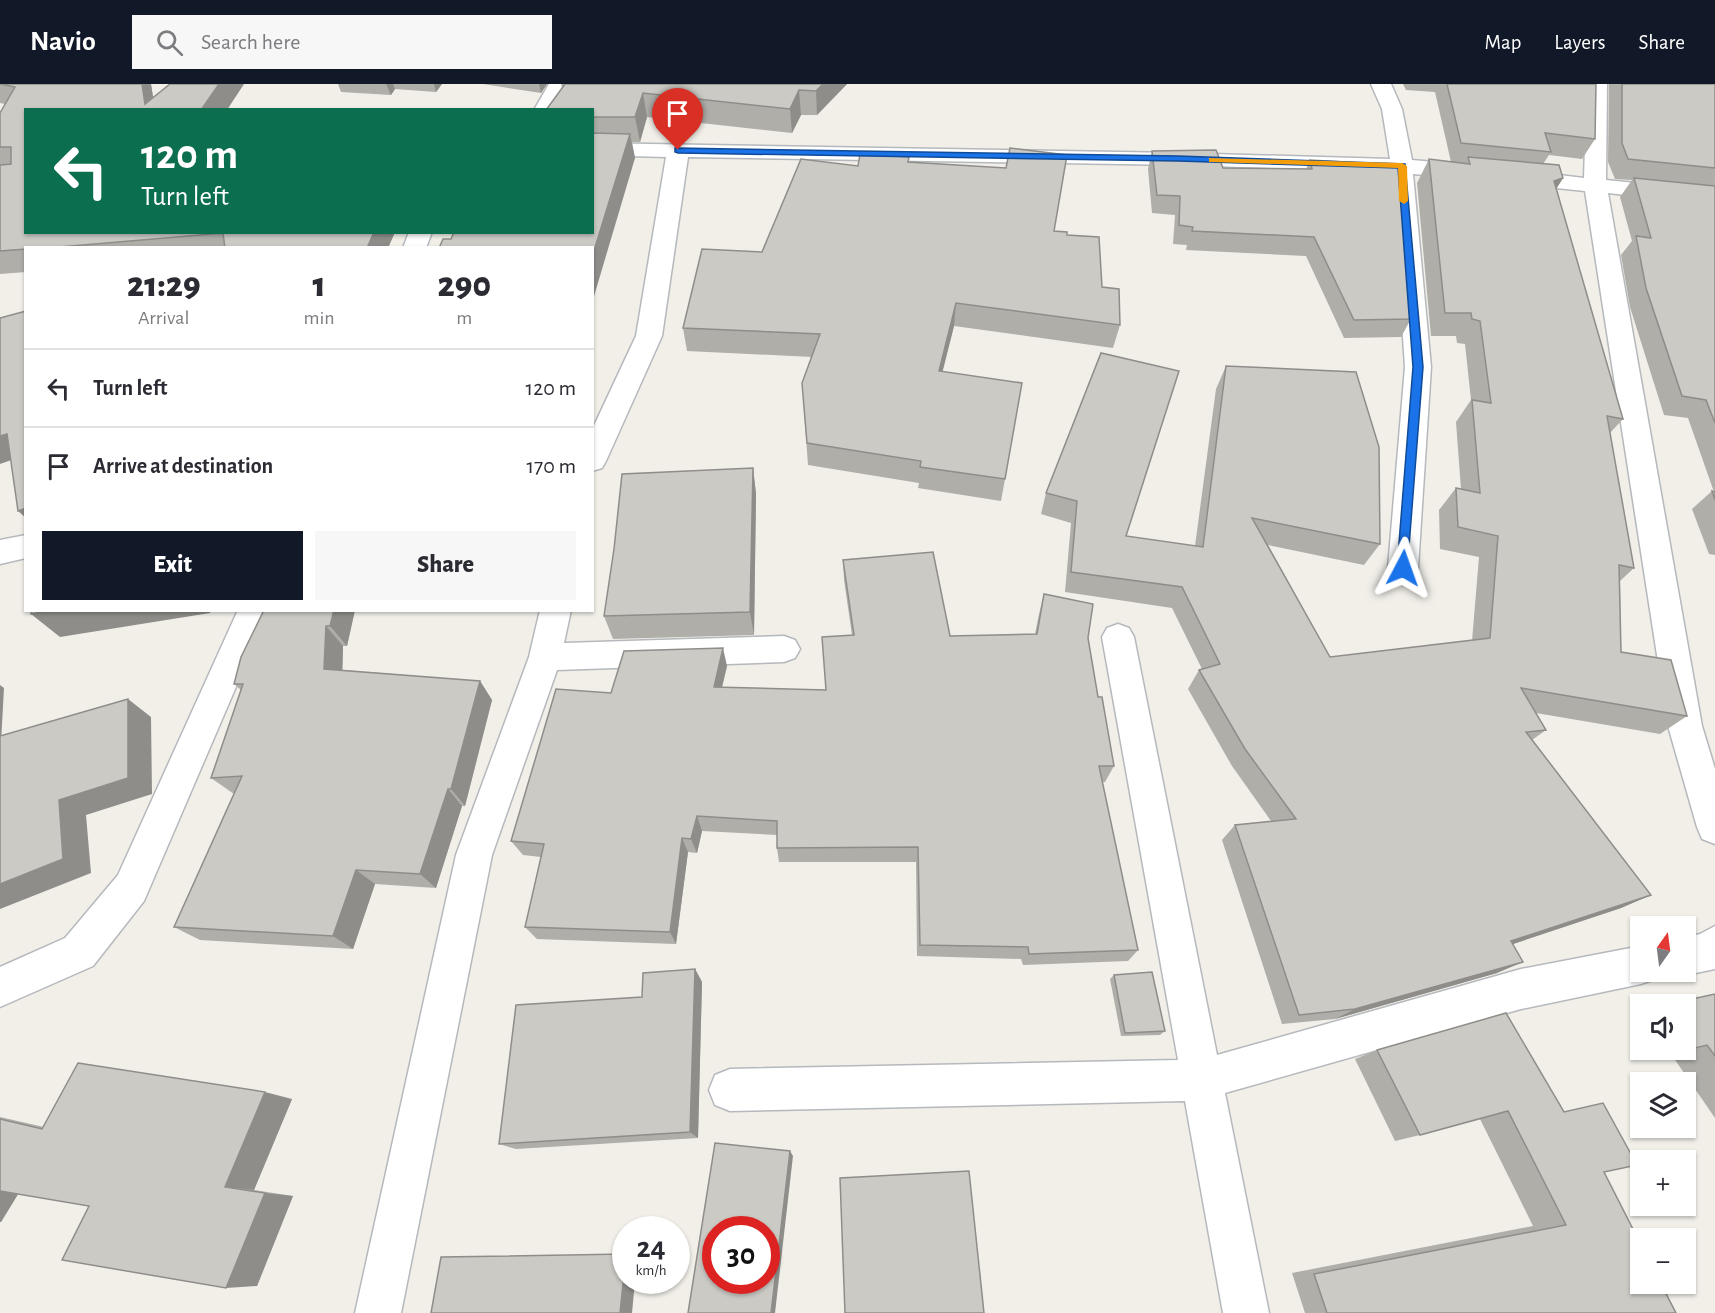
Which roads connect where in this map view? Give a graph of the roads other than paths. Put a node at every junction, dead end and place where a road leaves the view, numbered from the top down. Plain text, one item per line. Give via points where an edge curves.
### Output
1 (559, 84) edge
2 (1382, 84) edge
3 (1597, 84) edge
4 (545, 108) edge
5 (594, 149) edge
6 (678, 150) junction
7 (1402, 166) junction
8 (1595, 184) junction
9 (1715, 198) edge
10 (594, 457) edge
11 (24, 546) edge
12 (0, 552) edge
13 (1403, 568) dead end
14 (253, 612) edge
15 (556, 612) edge
16 (1118, 637) dead end
17 (784, 649) dead end
18 (545, 657) junction
19 (1715, 826) edge
20 (1715, 945) edge
21 (1696, 954) edge
22 (1630, 967) edge
23 (0, 987) edge
24 (1200, 1080) junction
25 (730, 1090) dead end
26 (378, 1313) edge
27 (1246, 1313) edge

1 - 4 street
2 - 7 street via 1392,109
3 - 8 street
5 - 6 street
6 - 7 street
6 - 10 street via 649,336
7 - 8 street
7 - 13 street via 1418,367
8 - 9 street
8 - 19 street via 1685,726
11 - 12 street
14 - 23 street via 131,888 79,951
15 - 18 street
16 - 24 street
17 - 18 street
18 - 26 street via 474,855
20 - 21 street via 1712,951
22 - 24 street via 1521,989
24 - 25 street
24 - 27 street

